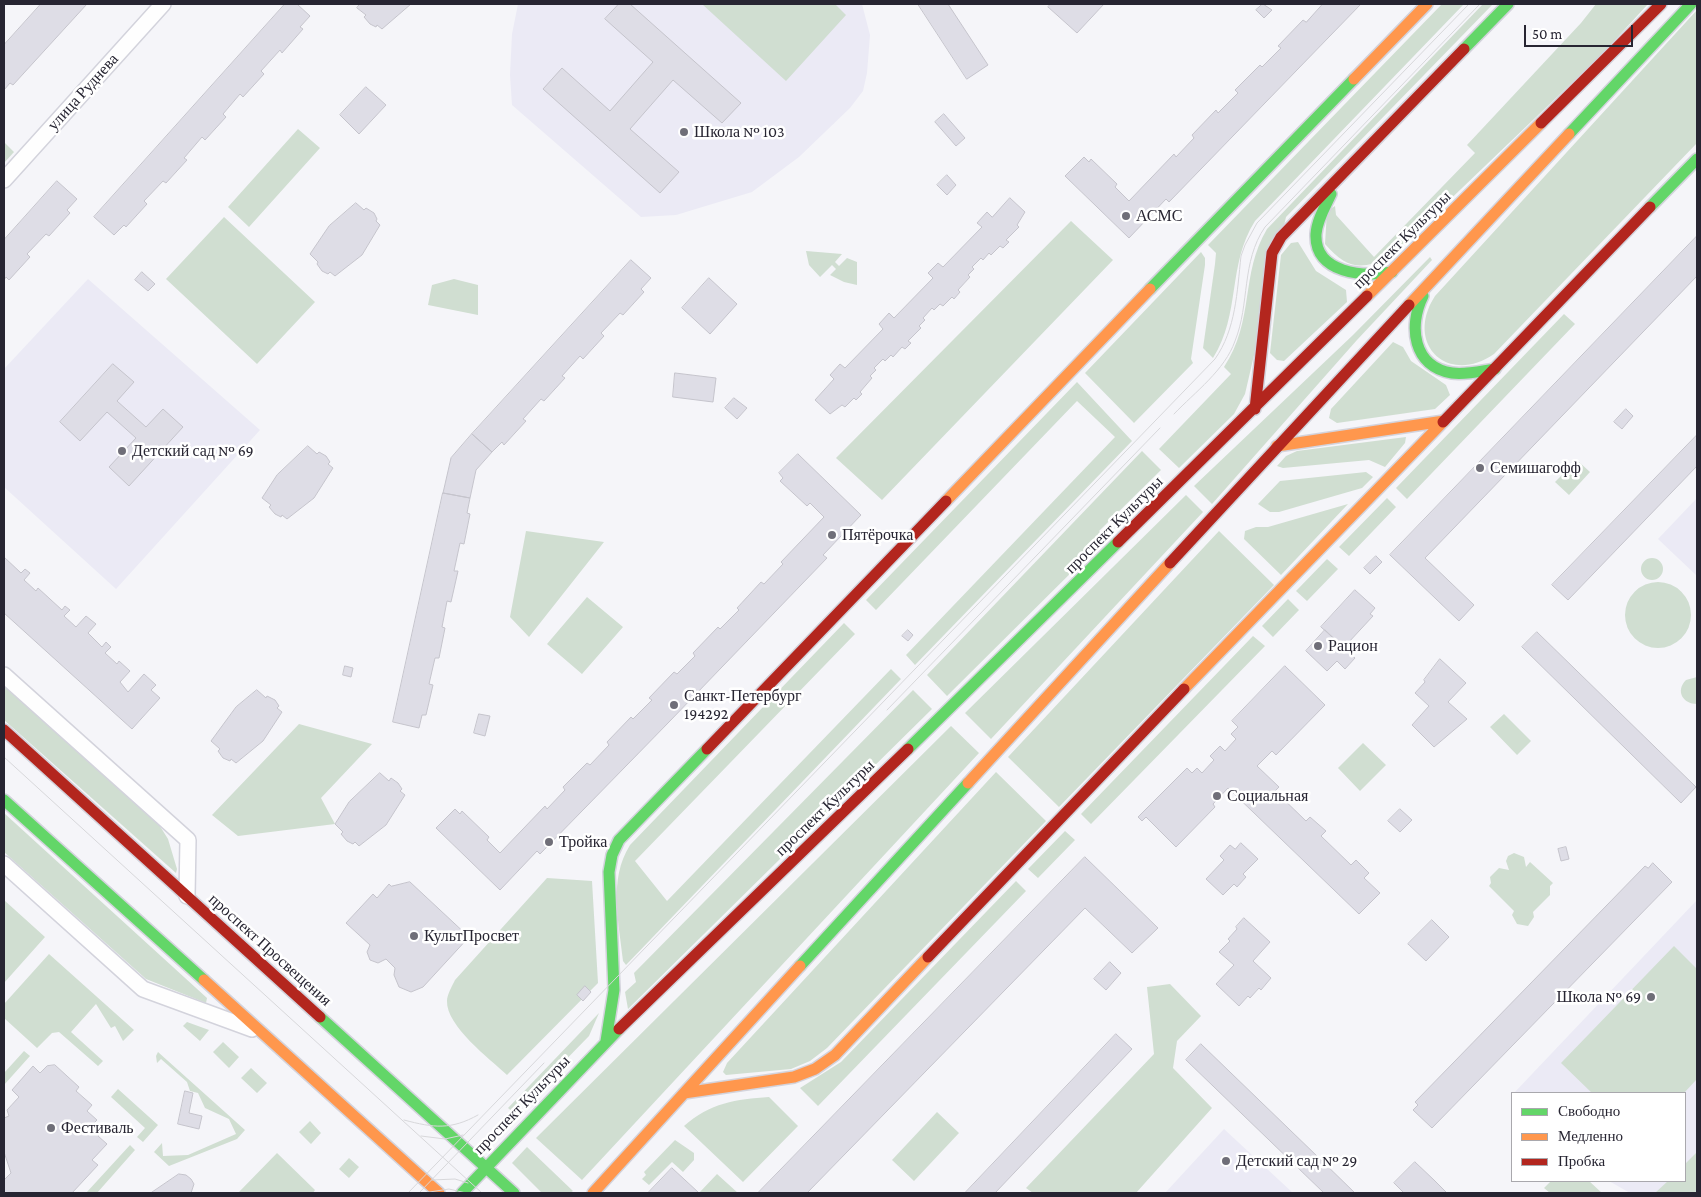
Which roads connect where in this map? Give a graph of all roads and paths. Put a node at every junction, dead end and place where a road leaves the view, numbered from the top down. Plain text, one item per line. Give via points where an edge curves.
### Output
1 (163, 4) edge
2 (1427, 4) edge
3 (1508, 4) edge
4 (1661, 4) edge
5 (1691, 4) edge
6 (1697, 159) edge
7 (1343, 173) junction
8 (4, 180) edge
9 (1392, 272) junction
10 (1437, 276) junction
11 (1495, 368) junction
12 (1255, 408) junction
13 (1444, 421) junction
14 (1277, 446) junction
15 (4, 675) edge
16 (4, 730) edge
17 (4, 800) edge
18 (4, 864) edge
19 (187, 896) junction
20 (260, 1031) junction
21 (606, 1040) junction
22 (684, 1093) junction
23 (485, 1167) junction
24 (439, 1193) edge
25 (462, 1193) edge
26 (514, 1193) edge
27 (593, 1193) edge

1 - 8 street, улица Руднева
2 - 21 main road via 620,840 612,855 609,872 614,990
3 - 7 main road
4 - 9 main road, проспект Культуры
5 - 10 main road
6 - 11 main road
7 - 9 main road via 1322,211 1317,226 1318,247 1335,268 1353,274
7 - 12 main road via 1281,237 1272,253
9 - 12 main road, проспект Культуры
10 - 11 main road via 1416,311 1413,324 1418,350 1448,372 1470,373
10 - 14 main road
11 - 13 main road
12 - 21 main road, проспект Культуры via 899,759
13 - 14 main road
13 - 22 main road via 835,1054 815,1069 794,1077
14 - 22 main road
15 - 19 street via 188,840
16 - 19 main road, проспект Просвещения
17 - 20 main road
18 - 20 street via 143,989
19 - 23 main road, проспект Просвещения
20 - 24 main road
21 - 23 main road, проспект Культуры
22 - 27 main road
23 - 25 main road, проспект Культуры
23 - 26 main road, проспект Просвещения

